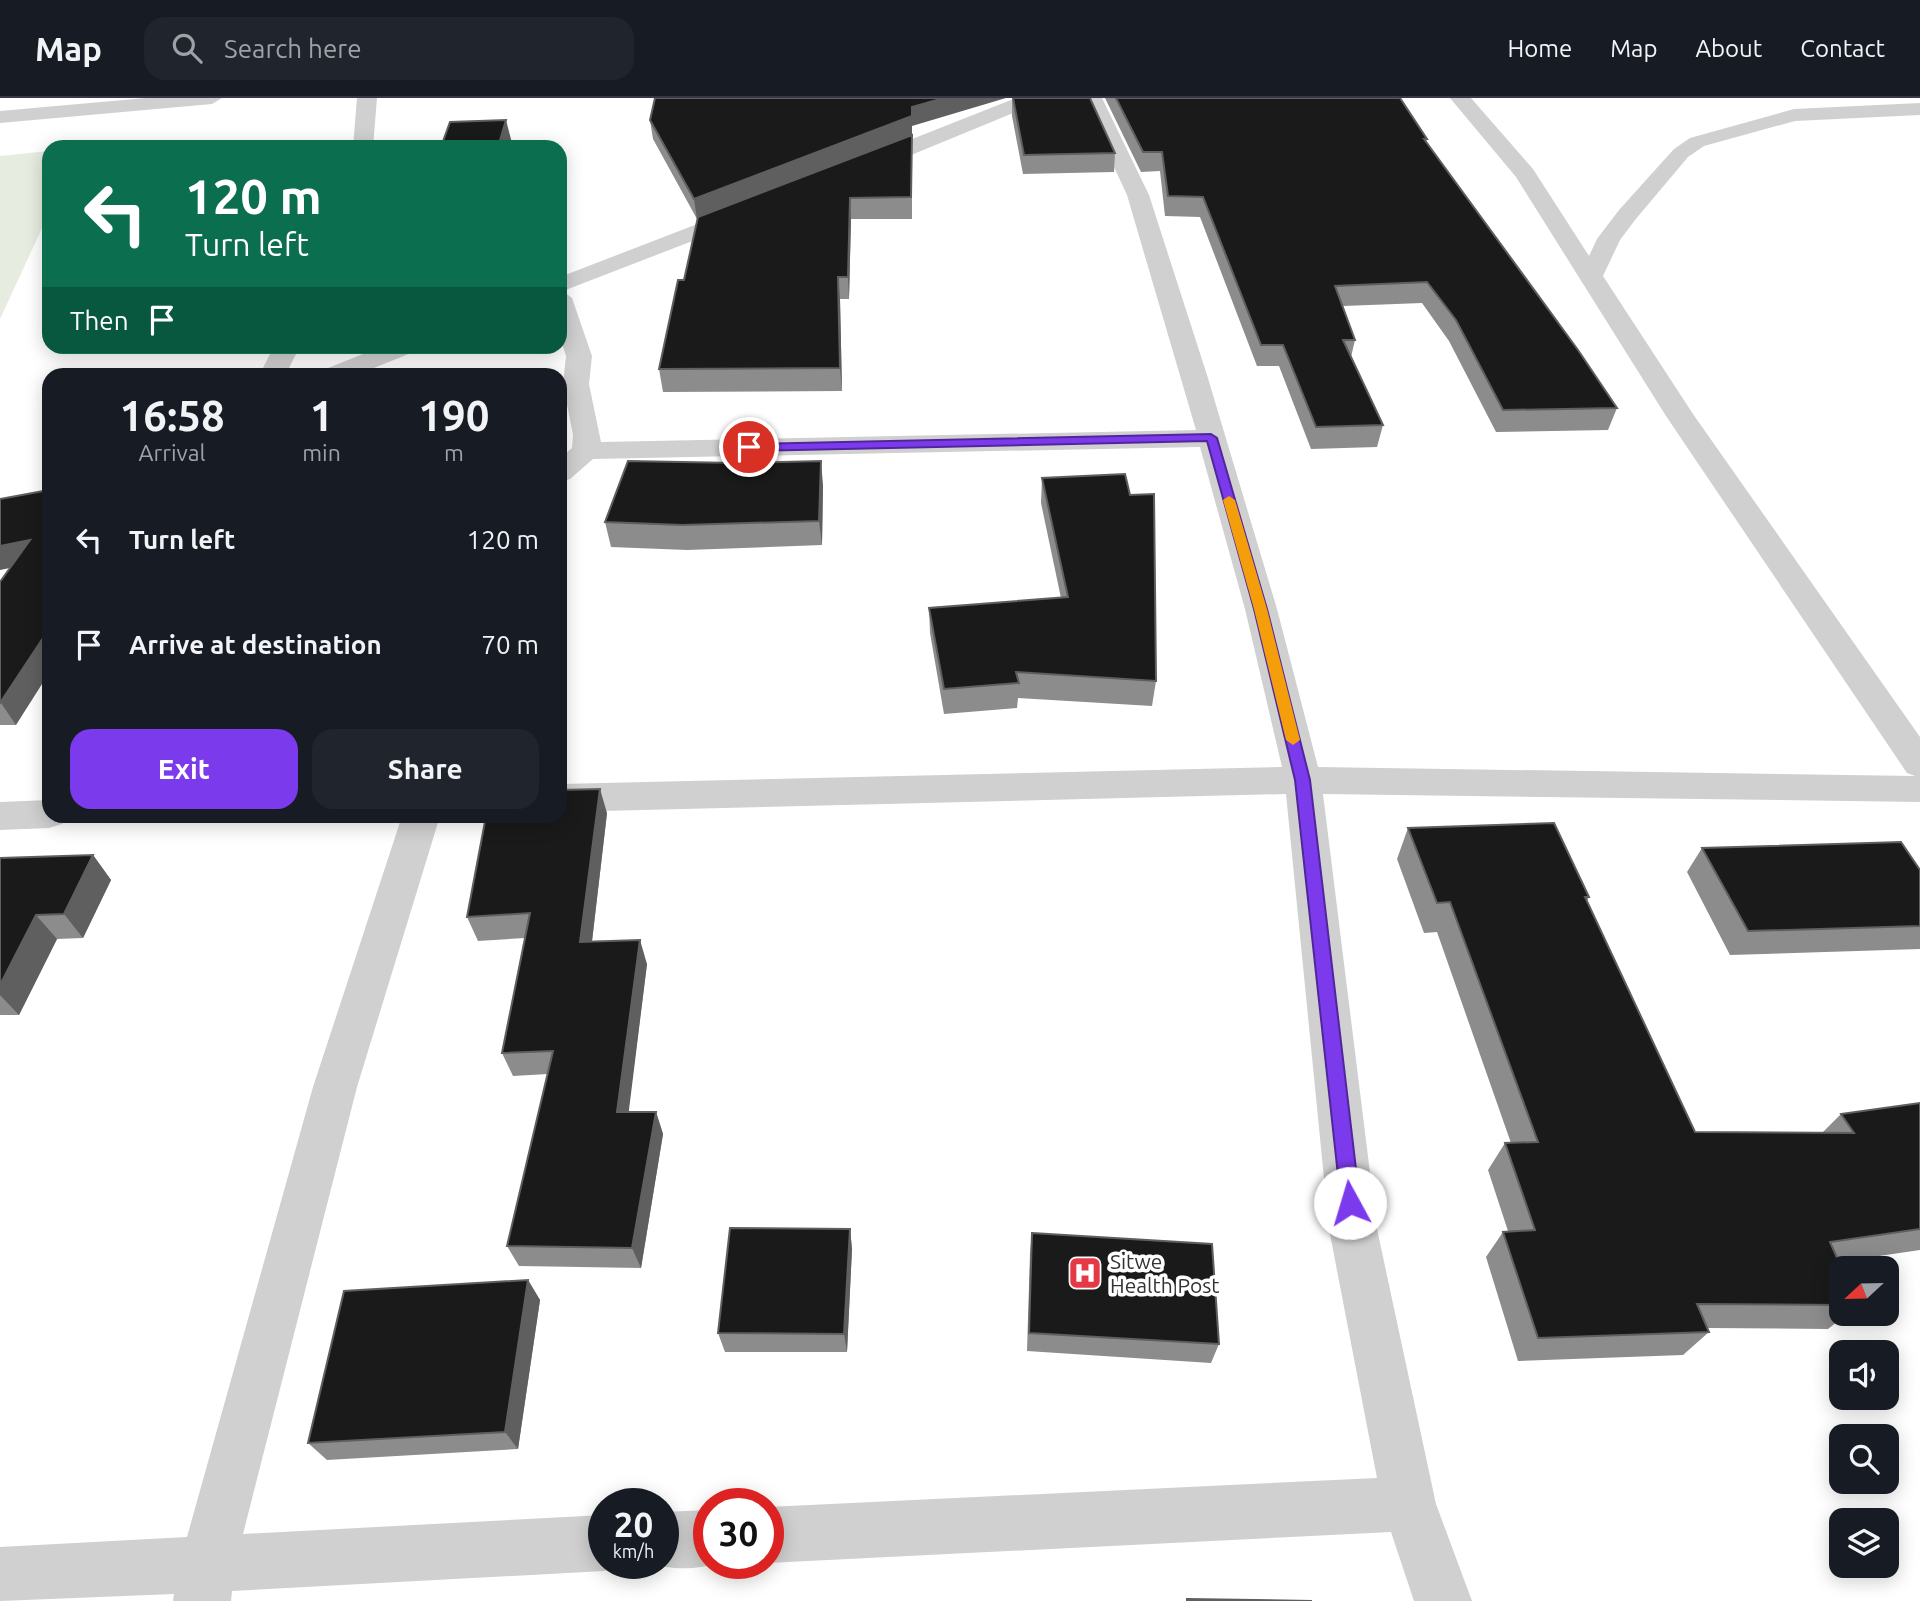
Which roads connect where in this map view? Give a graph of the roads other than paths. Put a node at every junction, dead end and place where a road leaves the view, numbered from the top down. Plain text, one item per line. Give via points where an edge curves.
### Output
1 (212, 98) edge
2 (367, 98) edge
3 (1033, 98) edge
4 (1092, 98) edge
5 (1460, 98) edge
6 (1920, 109) edge
7 (0, 117) edge
8 (364, 140) edge
9 (836, 177) edge
10 (761, 206) edge
11 (1591, 276) junction
12 (567, 282) edge
13 (567, 319) edge
14 (387, 354) edge
15 (352, 368) edge
16 (1211, 438) junction
17 (586, 451) junction
18 (567, 467) edge
19 (1920, 764) edge
20 (1303, 780) junction
21 (1920, 789) edge
22 (567, 798) edge
23 (42, 814) edge
24 (0, 816) edge
25 (419, 823) edge
26 (1409, 1504) junction
27 (784, 1534) edge
28 (588, 1545) edge
29 (0, 1574) edge
30 (205, 1582) edge
31 (1443, 1601) edge

1 - 7 street
2 - 8 street
3 - 9 street
4 - 16 street via 1138,195
5 - 11 street via 1525,174
6 - 11 street via 1794,115 1698,142 1681,153 1627,215
10 - 12 street
11 - 19 street via 1680,416
13 - 17 street via 579,356 576,384
14 - 15 street
16 - 17 street
16 - 20 street via 1261,609
17 - 18 street
20 - 21 street
20 - 22 street
20 - 26 street via 1353,1229
23 - 24 street
25 - 30 street via 335,1087
26 - 27 street
26 - 31 street
28 - 30 street
29 - 30 street

